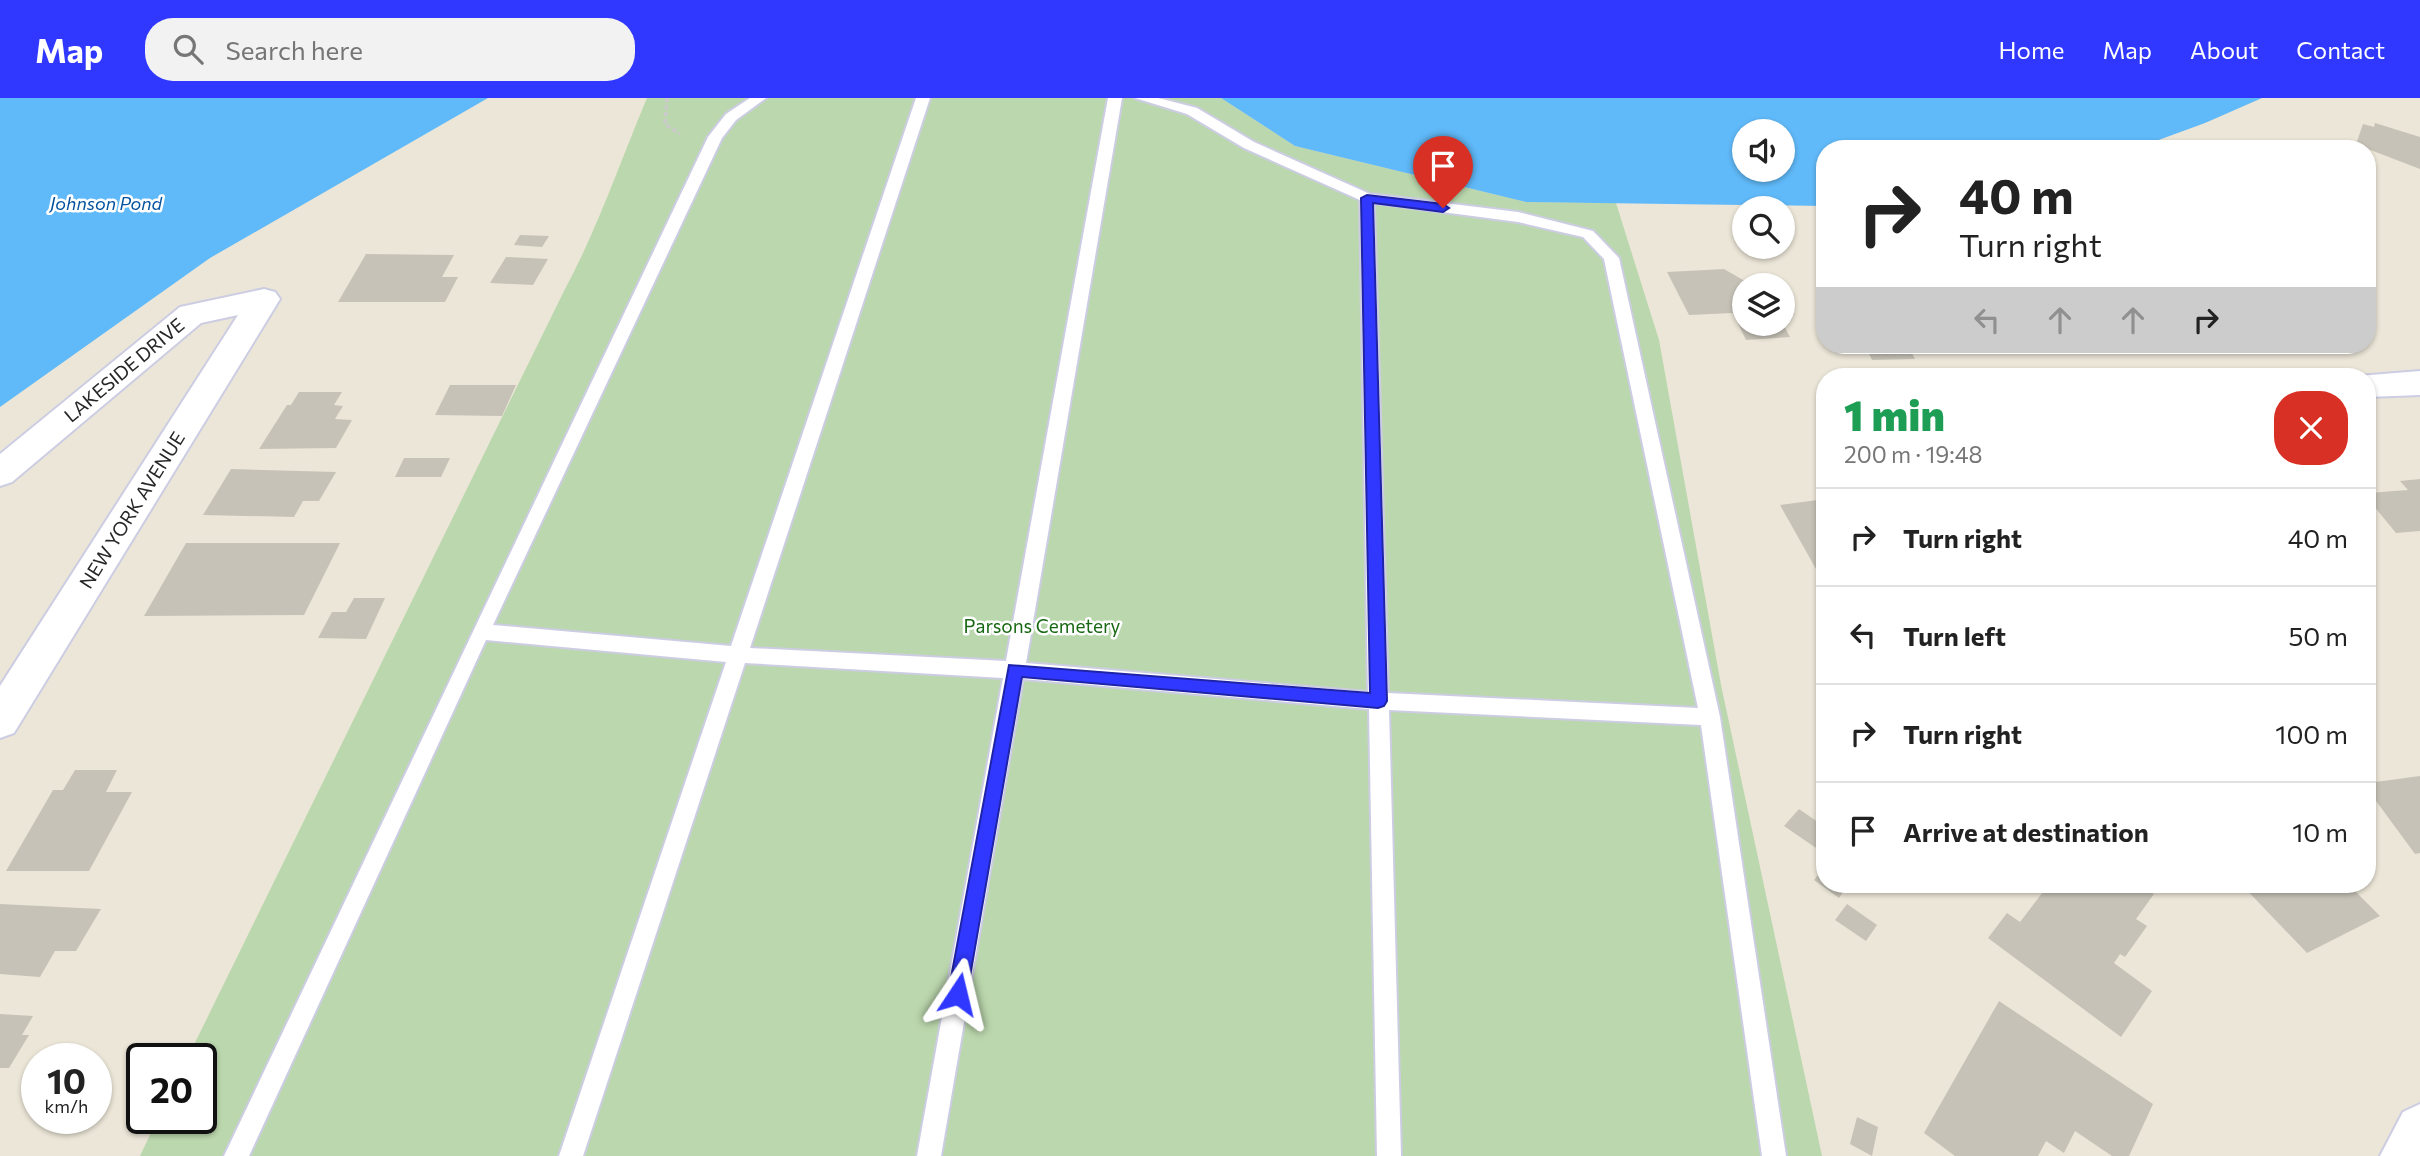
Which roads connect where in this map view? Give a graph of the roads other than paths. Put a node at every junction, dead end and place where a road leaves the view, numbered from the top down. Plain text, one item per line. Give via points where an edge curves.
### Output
1 (759, 98) edge
2 (923, 98) edge
3 (1115, 98) edge
4 (1142, 98) edge
5 (1367, 198) junction
6 (264, 299) joint
7 (2420, 383) edge
8 (2376, 385) edge
9 (0, 473) edge
10 (480, 632) junction
11 (737, 655) junction
12 (1015, 670) junction
13 (1378, 701) junction
14 (1710, 717) junction
15 (0, 721) edge
16 (2420, 1129) edge
17 (236, 1156) edge
18 (571, 1156) edge
19 (929, 1156) edge
20 (1389, 1156) edge
21 (1774, 1156) edge
22 (2405, 1156) edge

1 - 10 lane via 731,117 715,137
2 - 11 lane
3 - 12 lane
4 - 5 lane via 1192,111 1249,145
5 - 13 lane
5 - 14 lane via 1518,217 1588,234 1611,258
6 - 9 street, LAKESIDE DRIVE via 191,315
6 - 15 street, NEW YORK AVENUE
7 - 8 street
10 - 11 lane
10 - 17 lane
11 - 12 lane
11 - 18 lane
12 - 13 lane
12 - 19 lane
13 - 14 lane
13 - 20 lane
14 - 21 lane
16 - 22 street

